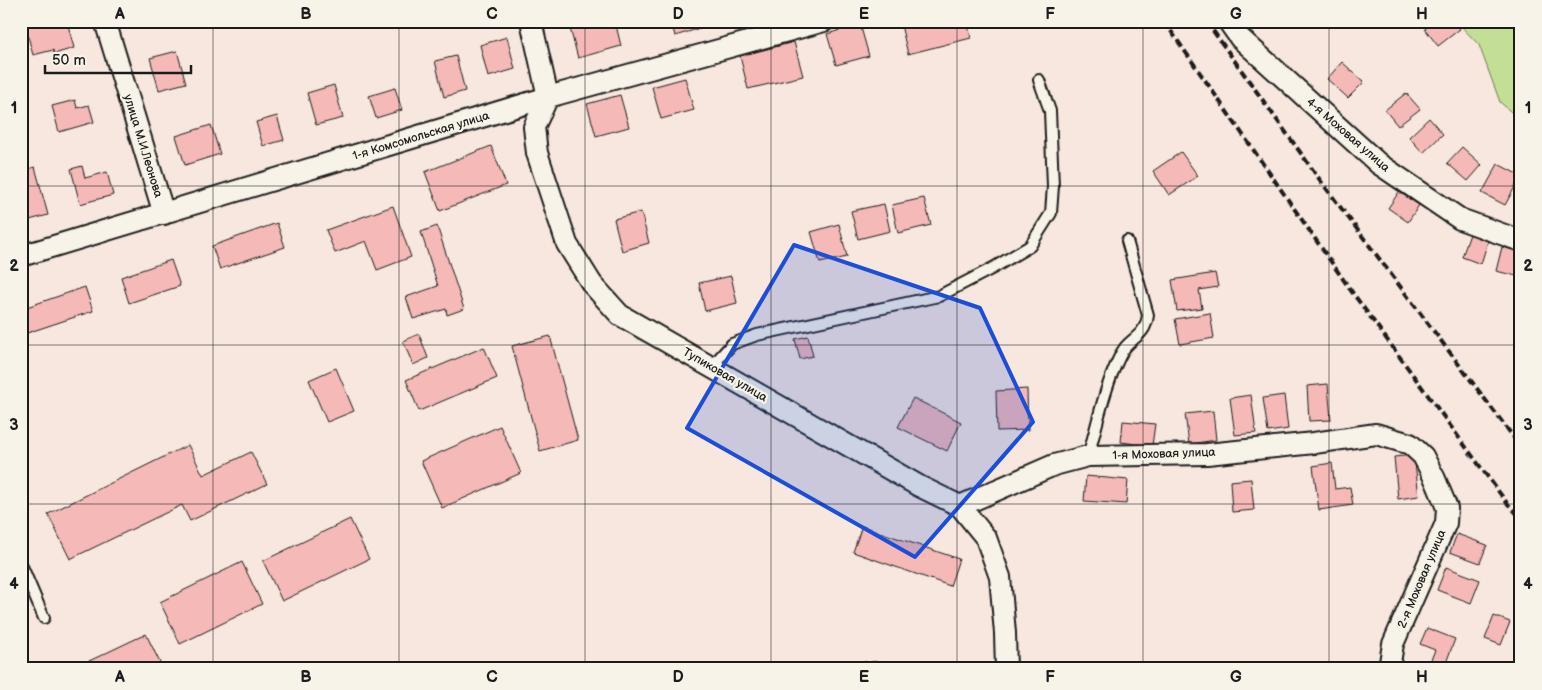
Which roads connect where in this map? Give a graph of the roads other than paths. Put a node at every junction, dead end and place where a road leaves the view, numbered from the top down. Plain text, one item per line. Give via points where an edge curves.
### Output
1 (105, 21) edge
2 (531, 21) edge
3 (824, 21) edge
4 (1228, 21) edge
5 (1039, 80) dead end
6 (548, 97) junction
7 (164, 214) junction
8 (1127, 241) dead end
9 (1521, 241) edge
10 (21, 256) edge
11 (711, 367) junction
12 (1376, 434) joint
13 (1088, 456) junction
14 (960, 506) junction
15 (21, 564) edge
16 (44, 618) dead end
17 (1006, 669) edge
18 (1389, 669) edge

1 - 7 street, улица М.И.Леонова
2 - 6 street
3 - 6 street, 1-я Комсомольская улица
4 - 9 street, 4-я Моховая улица via 1240,38 1379,164 1460,220
5 - 11 lane via 1050,111 1053,186 1051,213 1030,246 939,296 756,334 732,344
6 - 7 street, 1-я Комсомольская улица
6 - 11 street, Тупиковая улица via 534,127 537,153 567,244 592,284 620,315
7 - 10 street, 1-я Комсомольская улица
8 - 13 lane via 1148,315 1146,326 1138,338 1123,350
11 - 14 street, Тупиковая улица via 919,486
12 - 13 street, 1-я Моховая улица via 1207,454
12 - 18 street, 2-я Моховая улица via 1410,444 1423,456 1447,508 1446,523 1393,644
13 - 14 street, 1-я Моховая улица via 1054,465
14 - 17 street, Тупиковая улица via 986,538 1000,577
15 - 16 lane

